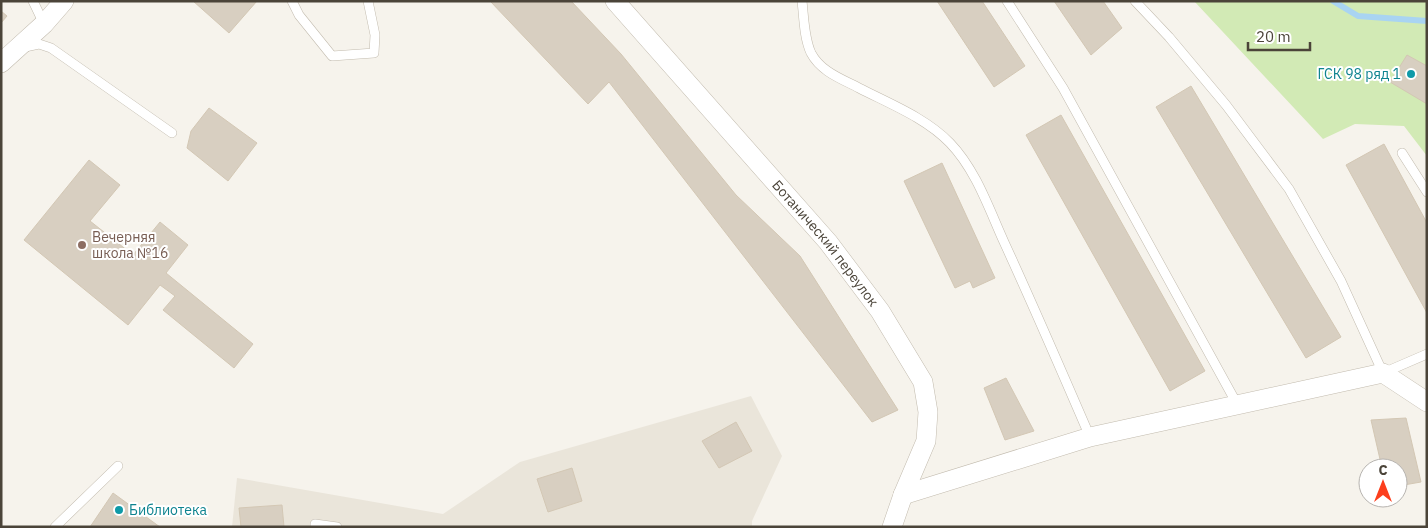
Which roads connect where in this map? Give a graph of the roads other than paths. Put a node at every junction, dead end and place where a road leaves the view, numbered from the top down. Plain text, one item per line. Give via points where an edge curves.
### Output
1 (33, 1) edge
2 (64, 1) edge
3 (292, 1) edge
4 (368, 1) edge
5 (615, 1) edge
6 (802, 1) edge
7 (1007, 1) edge
8 (1135, 1) edge
9 (44, 24) junction
10 (7, 58) edge
11 (172, 133) dead end
12 (1402, 153) dead end
13 (1427, 192) edge
14 (1427, 354) edge
15 (1383, 373) junction
16 (1427, 402) edge
17 (1237, 404) junction
18 (1090, 437) junction
19 (118, 466) dead end
20 (903, 495) junction
21 (55, 527) edge
22 (315, 527) edge
23 (337, 527) edge
24 (892, 527) edge

1 - 9 lane
2 - 9 street
3 - 4 lane via 299,15 332,56 374,53 375,35
5 - 20 street, Ботанический переулок via 828,242 880,311 923,382 928,412 926,441
6 - 18 lane via 807,44 819,64 934,130 950,143 970,169
7 - 17 lane via 1064,88
8 - 15 lane via 1226,105 1289,189 1341,281
9 - 10 street
10 - 11 lane via 32,44 43,44
12 - 13 lane
14 - 15 lane
15 - 16 street
15 - 17 street
17 - 18 street
18 - 20 street
19 - 21 lane
20 - 24 street, Ботанический переулок
22 - 23 lane via 315,524

